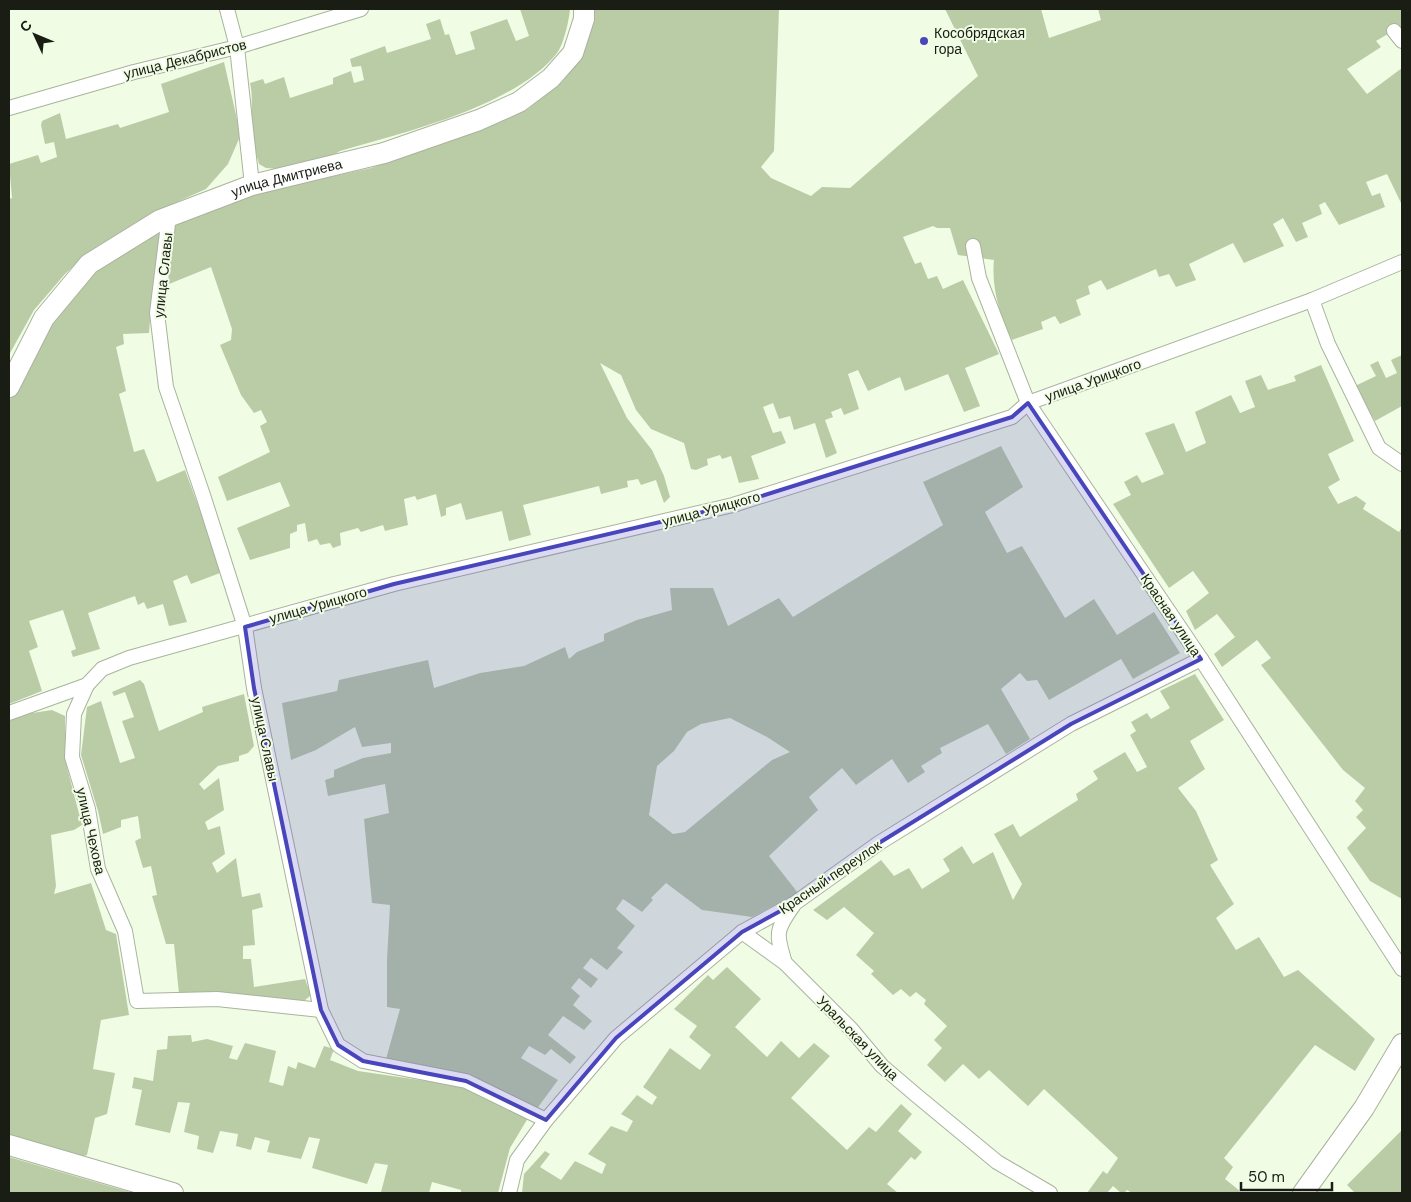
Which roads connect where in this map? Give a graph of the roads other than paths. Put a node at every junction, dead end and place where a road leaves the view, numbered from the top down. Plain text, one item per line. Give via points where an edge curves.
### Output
1 (227, 9) edge
2 (361, 9) edge
3 (584, 9) edge
4 (237, 47) junction
5 (9, 108) edge
6 (252, 185) junction
7 (169, 216) junction
8 (973, 246) dead end
9 (1402, 262) edge
10 (1312, 300) junction
11 (9, 386) edge
12 (1028, 403) junction
13 (1402, 464) edge
14 (245, 627) junction
15 (1201, 660) junction
16 (87, 685) junction
17 (9, 713) edge
18 (795, 903) junction
19 (742, 932) junction
20 (785, 962) junction
21 (1402, 969) edge
22 (321, 1010) junction
23 (1402, 1044) edge
24 (546, 1120) junction
25 (9, 1145) edge
26 (173, 1193) edge
27 (509, 1193) edge
28 (1050, 1193) edge
29 (1302, 1193) edge

1 - 4 street
2 - 4 street, улица Декабристов
3 - 6 street, улица Дмитриева via 573,53 552,78 518,102 479,120 384,153
4 - 5 street, улица Декабристов
4 - 6 street
6 - 7 street, улица Дмитриева
7 - 11 street, улица Дмитриева via 89,264 44,318
7 - 14 street, улица Славы via 157,313 166,388
8 - 12 street, Красная улица via 979,278
9 - 10 street, улица Урицкого
10 - 12 street, улица Урицкого
10 - 13 street via 1328,344 1379,448
12 - 14 street, улица Урицкого via 1012,417 733,505 394,584
12 - 15 street, Красная улица
14 - 16 street, улица Урицкого via 129,658 102,670
14 - 22 street, улица Славы via 254,688
15 - 18 street, Красный переулок via 1071,724 879,843
15 - 21 street, Красная улица
16 - 17 street, улица Урицкого
16 - 22 street, улица Чехова via 74,714 72,757 88,809 98,869 125,931 136,1001 217,999
18 - 19 street, Красный переулок
18 - 20 street via 781,923 778,941
19 - 20 street, Уральская улица
19 - 24 street, Красный переулок via 616,1038
20 - 28 street, Уральская улица via 851,1029 882,1066 997,1162
22 - 24 street, улица Славы via 338,1046 364,1061 466,1081
23 - 29 street via 1364,1108
24 - 27 street, Красный переулок via 517,1160
25 - 26 street

